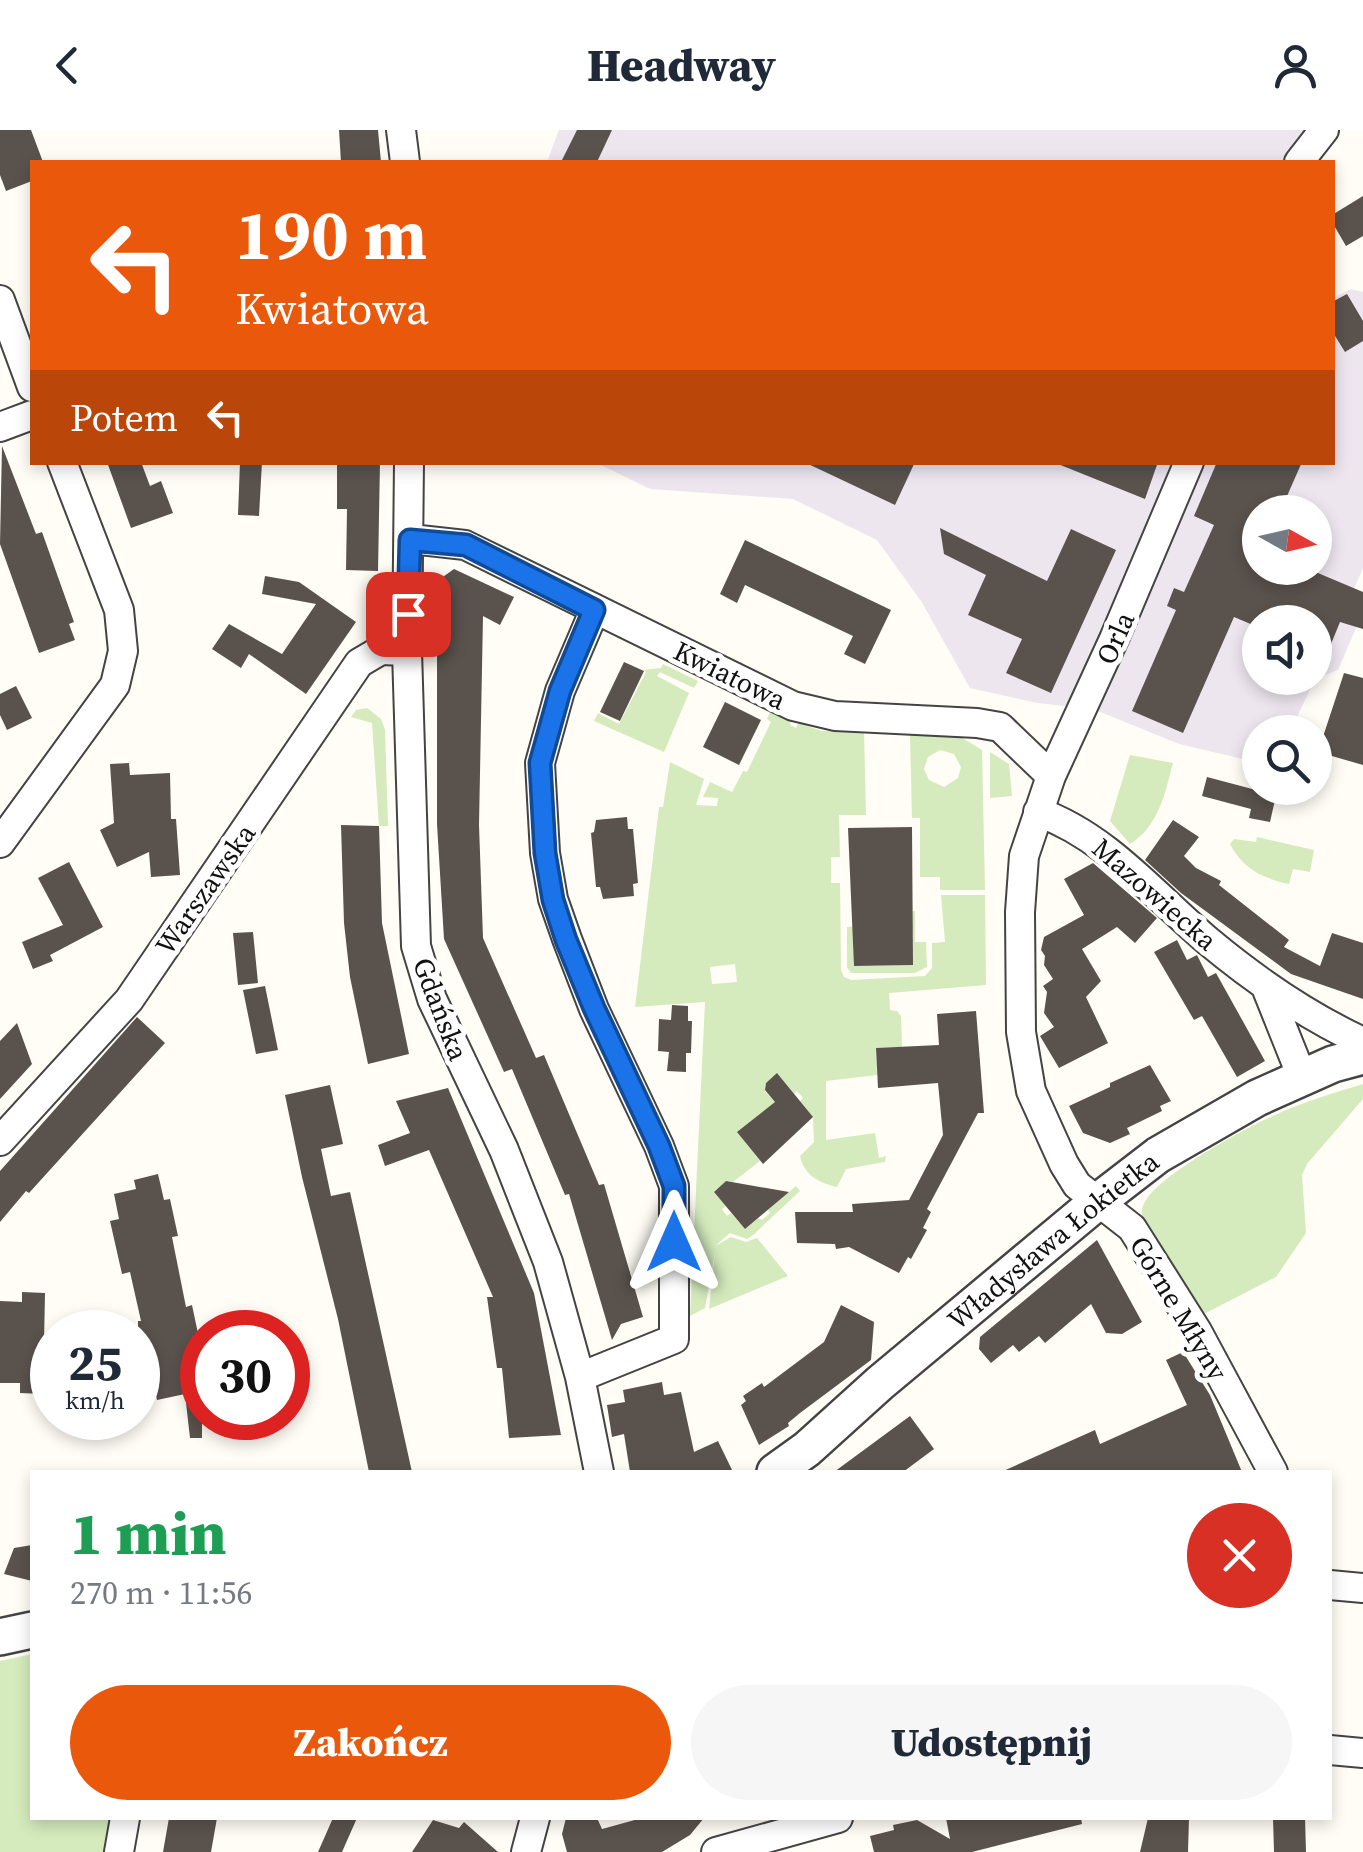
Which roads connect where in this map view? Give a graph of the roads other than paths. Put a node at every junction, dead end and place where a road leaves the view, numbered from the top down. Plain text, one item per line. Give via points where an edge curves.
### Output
1 (401, 130) edge
2 (1324, 130) edge
3 (405, 160) edge
4 (1301, 160) edge
5 (0, 300) edge
6 (30, 382) edge
7 (30, 416) edge
8 (0, 426) edge
9 (63, 465) edge
10 (409, 465) edge
11 (1187, 465) edge
12 (410, 540) junction
13 (594, 610) junction
14 (407, 651) junction
15 (1052, 776) junction
16 (1038, 812) junction
17 (0, 843) edge
18 (1266, 988) junction
19 (1363, 1042) edge
20 (1363, 1056) edge
21 (1302, 1077) junction
22 (0, 1140) edge
23 (1097, 1202) junction
24 (580, 1376) junction
25 (599, 1470) edge
26 (777, 1470) edge
27 (1272, 1470) edge
28 (1332, 1585) edge
29 (1363, 1588) edge
30 (30, 1630) edge
31 (0, 1637) edge
32 (1332, 1750) edge
33 (1363, 1753) edge
34 (125, 1820) edge
35 (534, 1820) edge
36 (737, 1820) edge
37 (830, 1820) edge
38 (754, 1840) junction
39 (120, 1852) edge
40 (526, 1852) edge
41 (716, 1852) edge

1 - 3 street
2 - 4 street
5 - 6 street
7 - 8 street
9 - 17 street via 119,610 123,651 115,685
10 - 12 street, Gdańska
11 - 15 street, Orla
12 - 13 street, Kwiatowa via 466,545
12 - 14 street, Gdańska
13 - 15 street, Kwiatowa via 809,712 1000,728
13 - 24 street via 560,691 540,763 545,853 566,940 674,1186 675,1318 674,1340
14 - 22 street, Warszawska via 381,650 359,663 128,1000
14 - 24 street, Gdańska via 422,972 539,1236
15 - 16 street, Orla
16 - 18 street, Mazowiecka via 1099,843
16 - 23 street, Górne Młyny via 1021,884 1022,1032 1038,1109 1070,1174
18 - 19 street, Mazowiecka
18 - 21 street, Mazowiecka
20 - 21 street, Władysława Łokietka
21 - 23 street, Władysława Łokietka via 1197,1130
23 - 26 street, Władysława Łokietka
23 - 27 street, Górne Młyny via 1132,1228
24 - 25 street, Gdańska
28 - 29 street
30 - 31 street
32 - 33 street
34 - 39 street
35 - 40 street
36 - 38 street
37 - 38 street
38 - 41 street

